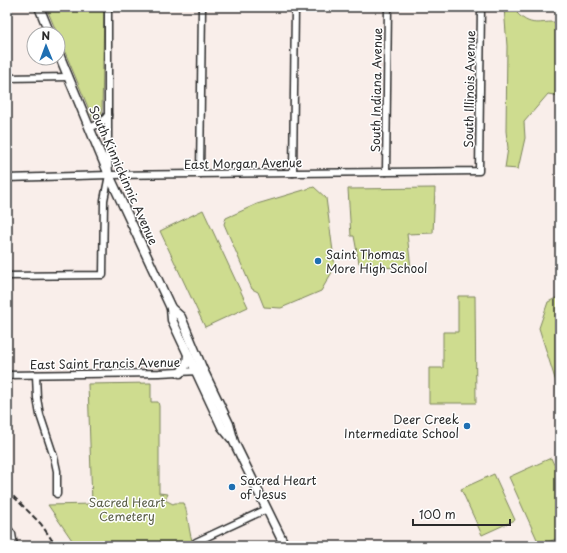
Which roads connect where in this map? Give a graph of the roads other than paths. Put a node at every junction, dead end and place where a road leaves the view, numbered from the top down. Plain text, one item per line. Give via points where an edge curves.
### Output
1 (39, 7) edge
2 (108, 7) edge
3 (202, 7) edge
4 (295, 7) edge
5 (388, 7) edge
6 (481, 7) edge
7 (47, 26) edge
8 (64, 66) edge
9 (69, 77) junction
10 (7, 78) edge
11 (108, 115) junction
12 (90, 128) junction
13 (479, 171) joint
14 (386, 172) junction
15 (293, 173) junction
16 (200, 174) junction
17 (109, 175) junction
18 (7, 178) edge
19 (7, 276) edge
20 (171, 308) junction
21 (188, 354) junction
22 (200, 371) junction
23 (180, 373) junction
24 (7, 375) edge
25 (36, 375) junction
26 (57, 494) dead end
27 (267, 509) junction
28 (7, 528) edge
29 (196, 542) dead end
30 (14, 546) edge
31 (285, 546) edge

1 - 7 main road
2 - 11 street
3 - 16 street
4 - 15 street
5 - 14 street, South Indiana Avenue
6 - 13 street, South Illinois Avenue
8 - 9 main road, South Kinnickinnic Avenue
9 - 10 street
9 - 12 main road, South Kinnickinnic Avenue
11 - 12 street via 102,122
11 - 17 street
12 - 17 main road, South Kinnickinnic Avenue
13 - 14 street, East Morgan Avenue
14 - 15 street, East Morgan Avenue
15 - 16 street, East Morgan Avenue
16 - 17 street, East Morgan Avenue
17 - 18 street, East Morgan Avenue
17 - 19 street via 104,200 103,275
17 - 20 main road, South Kinnickinnic Avenue
20 - 21 main road, South Kinnickinnic Avenue via 172,320
20 - 22 main road, South Kinnickinnic Avenue via 181,317
21 - 22 main road, South Kinnickinnic Avenue
21 - 23 main road via 187,364
22 - 23 street, East Saint Francis Avenue
22 - 27 main road, South Kinnickinnic Avenue via 229,424 234,442
23 - 25 street, East Saint Francis Avenue
24 - 25 street, East Saint Francis Avenue
25 - 26 street via 40,416 57,471
27 - 29 street
27 - 31 main road, South Kinnickinnic Avenue
28 - 30 street via 12,534

